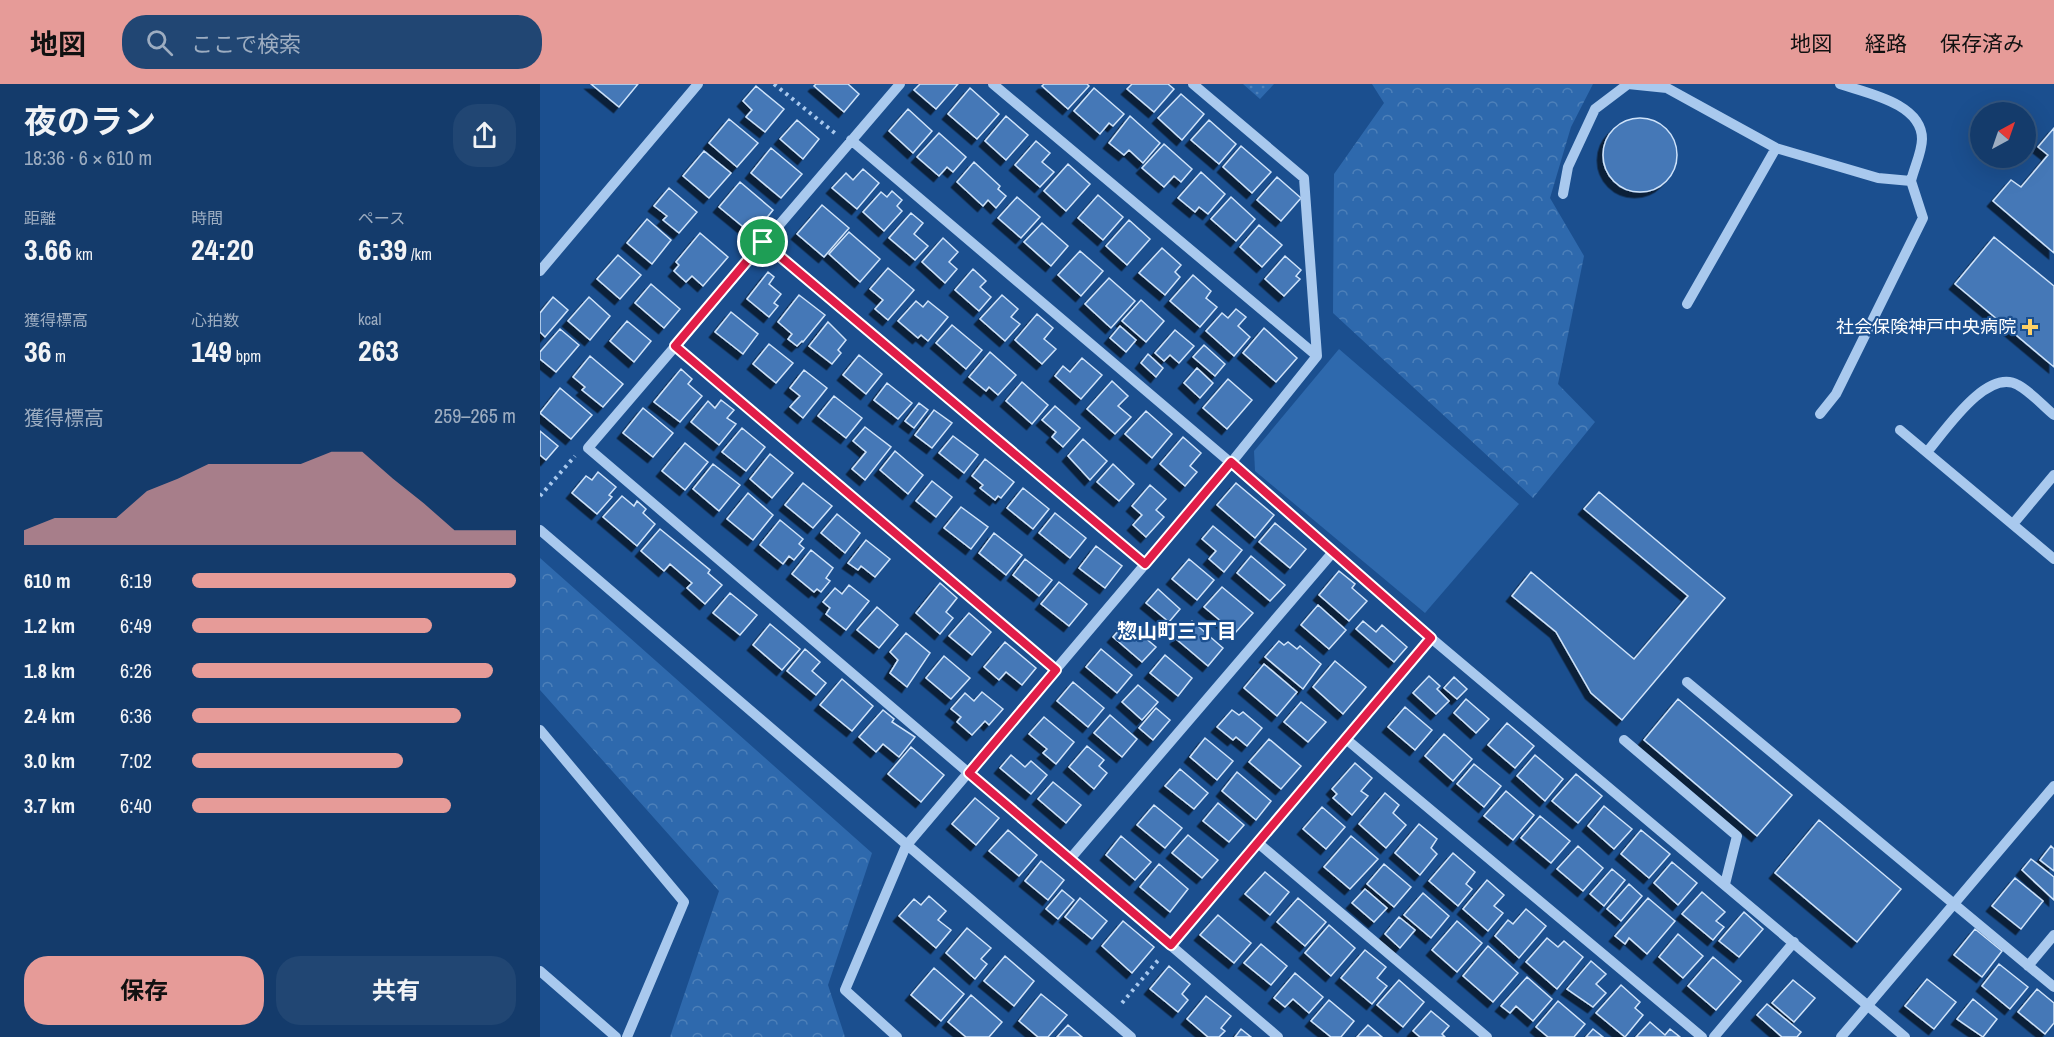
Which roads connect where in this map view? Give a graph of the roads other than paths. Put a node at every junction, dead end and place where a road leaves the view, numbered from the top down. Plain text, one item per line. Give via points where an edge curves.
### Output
1 (698, 84) edge
2 (900, 84) edge
3 (993, 84) edge
4 (1193, 84) edge
5 (1840, 84) edge
6 (851, 140) junction
7 (1776, 148) junction
8 (1911, 180) junction
9 (1563, 194) dead end
10 (763, 242) junction
11 (540, 271) edge
12 (1688, 304) dead end
13 (675, 346) junction
14 (1317, 356) junction
15 (1820, 414) dead end
16 (2054, 415) edge
17 (1900, 429) dead end
18 (1927, 452) junction
19 (1231, 462) junction
20 (2054, 476) edge
21 (2013, 524) junction
22 (540, 530) edge
23 (1333, 552) junction
24 (2054, 559) edge
25 (1145, 564) junction
26 (1431, 638) junction
27 (1056, 670) junction
28 (1687, 682) dead end
29 (540, 730) edge
30 (1346, 739) junction
31 (1624, 740) dead end
32 (969, 773) junction
33 (2054, 786) edge
34 (1258, 843) junction
35 (906, 846) junction
36 (1070, 859) junction
37 (1725, 884) junction
38 (1954, 904) junction
39 (2054, 935) edge
40 (1794, 942) junction
41 (1171, 945) junction
42 (2028, 966) junction
43 (540, 972) edge
44 (2054, 987) edge
45 (1868, 1006) junction
46 (616, 1037) edge
47 (627, 1037) edge
48 (897, 1037) edge
49 (1131, 1037) edge
50 (1278, 1037) edge
51 (1487, 1037) edge
52 (1702, 1037) edge
53 (1714, 1037) edge
54 (1841, 1037) edge
55 (1905, 1037) edge

1 - 11 street
2 - 6 street
3 - 14 street
4 - 14 street via 1304,178
5 - 8 street via 1896,104 1914,118 1922,139
6 - 10 street
6 - 19 street
7 - 8 street via 1878,178
7 - 9 street via 1667,88 1628,84 1595,109 1568,167
7 - 12 street
8 - 15 street via 1923,218 1836,394
10 - 13 street
10 - 25 street
13 - 27 street
13 - 32 street via 588,448
14 - 19 street
16 - 18 street via 2018,384 2000,381 1983,389
17 - 18 street
18 - 21 street
19 - 23 street
19 - 25 street
20 - 21 street
21 - 24 street
22 - 35 street
23 - 26 street
23 - 36 street
25 - 27 street
26 - 30 street
26 - 37 street
27 - 32 street
28 - 38 street
29 - 47 street via 684,902
30 - 34 street
30 - 52 street
31 - 37 street via 1737,836
32 - 35 street
32 - 36 street
33 - 38 street
34 - 41 street
34 - 51 street
35 - 48 street via 845,990
35 - 49 street
36 - 41 street
37 - 40 street
38 - 42 street
38 - 45 street
39 - 42 street
40 - 45 street
40 - 53 street
41 - 50 street
42 - 44 street
43 - 46 street
45 - 54 street
45 - 55 street

